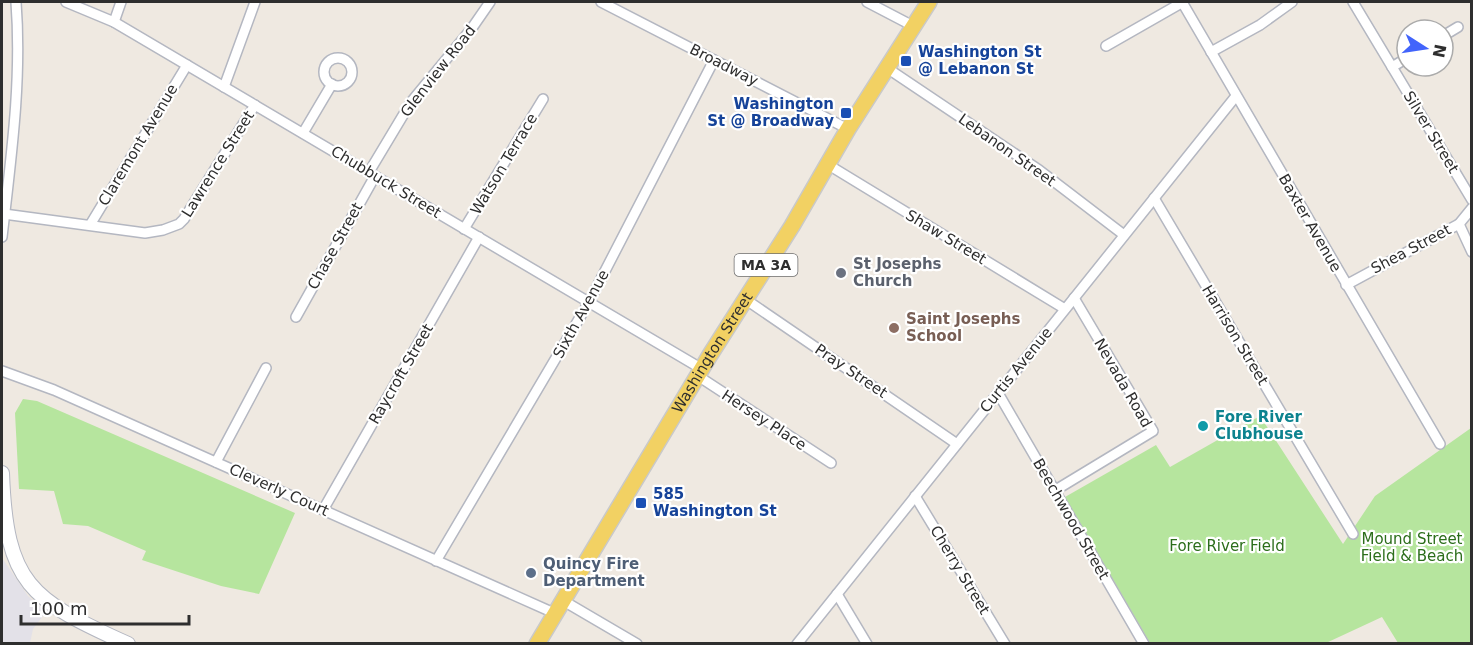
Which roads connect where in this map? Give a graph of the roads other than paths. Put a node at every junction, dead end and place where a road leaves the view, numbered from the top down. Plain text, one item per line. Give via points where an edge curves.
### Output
1 (16, 2) edge
2 (66, 2) edge
3 (122, 2) edge
4 (255, 2) edge
5 (490, 2) edge
6 (602, 2) edge
7 (867, 2) edge
8 (929, 2) edge
9 (1183, 2) edge
10 (1292, 2) edge
11 (1353, 2) edge
12 (114, 22) junction
13 (913, 26) junction
14 (1458, 27) dead end
15 (1455, 29) edge
16 (1106, 46) dead end
17 (1211, 52) junction
18 (714, 60) junction
19 (186, 64) junction
20 (1395, 65) edge
21 (1392, 67) junction
22 (887, 68) junction
23 (332, 84) dead end
24 (224, 87) junction
25 (1236, 96) junction
26 (543, 99) dead end
27 (255, 105) junction
28 (848, 129) junction
29 (303, 133) junction
30 (827, 165) junction
31 (372, 174) junction
32 (1154, 198) junction
33 (1472, 200) edge
34 (1472, 208) edge
35 (4, 214) junction
36 (1459, 224) junction
37 (90, 225) junction
38 (464, 229) junction
39 (1124, 235) junction
40 (2, 237) edge
41 (479, 237) junction
42 (1472, 252) edge
43 (1346, 285) junction
44 (1074, 298) junction
45 (745, 299) junction
46 (589, 302) junction
47 (1065, 309) junction
48 (296, 317) dead end
49 (266, 368) dead end
50 (2, 371) edge
51 (700, 372) junction
52 (998, 393) junction
53 (957, 444) junction
54 (1440, 444) dead end
55 (216, 462) junction
56 (831, 463) dead end
57 (2, 473) edge
58 (1054, 491) junction
59 (915, 496) junction
60 (323, 510) junction
61 (1353, 534) dead end
62 (6, 547) edge
63 (436, 561) junction
64 (837, 594) junction
65 (558, 607) junction
66 (128, 644) edge
67 (537, 644) edge
68 (637, 644) edge
69 (797, 644) edge
70 (867, 644) edge
71 (1005, 644) edge
72 (1144, 644) edge

1 - 35 street via 17,102
2 - 12 street, Chubbuck Street
3 - 12 street
4 - 24 street
5 - 31 street, Glenview Road via 411,102
6 - 18 street, Broadway
7 - 13 street
8 - 13 main road, Washington Street / MA 3A
9 - 16 street
9 - 17 street, Baxter Avenue
10 - 17 street
11 - 21 street, Silver Street
12 - 19 street, Chubbuck Street
13 - 22 main road, Washington Street / MA 3A
14 - 15 street
17 - 25 street, Baxter Avenue
18 - 28 street, Broadway
18 - 46 street, Sixth Avenue
19 - 24 street, Chubbuck Street
19 - 37 street, Claremont Avenue
20 - 21 street
21 - 33 street, Silver Street
22 - 28 main road, Washington Street / MA 3A
22 - 39 street, Lebanon Street via 1039,170
23 - 29 street
24 - 27 street, Chubbuck Street
25 - 32 street, Curtis Avenue
25 - 43 street, Baxter Avenue
26 - 38 street, Watson Terrace
27 - 29 street, Chubbuck Street
27 - 37 street, Lawrence Street via 179,224 145,233
28 - 30 main road, Washington Street / MA 3A
29 - 31 street, Chubbuck Street
30 - 45 main road, Washington Street / MA 3A
30 - 47 street, Shaw Street
31 - 38 street, Chubbuck Street
31 - 48 street, Chase Street
32 - 39 street, Curtis Avenue
32 - 61 street, Harrison Street
34 - 36 street, Shea Street
35 - 37 street, Lawrence Street
35 - 40 street
36 - 42 street
36 - 43 street, Shea Street
38 - 41 street, Chubbuck Street
39 - 44 street, Curtis Avenue
41 - 46 street, Chubbuck Street
41 - 60 street, Raycroft Street
43 - 54 street, Baxter Avenue
44 - 47 street, Curtis Avenue
44 - 58 street, Nevada Road via 1153,431
45 - 51 main road, Washington Street / MA 3A
45 - 53 street, Pray Street
46 - 51 street, Chubbuck Street
46 - 63 street, Sixth Avenue
47 - 52 street, Curtis Avenue
49 - 55 street
50 - 55 street, Cleverly Court
51 - 56 street, Hersey Place
51 - 65 main road, Washington Street / MA 3A
52 - 53 street, Curtis Avenue
52 - 58 street, Beechwood Street
53 - 59 street, Curtis Avenue
55 - 60 street, Cleverly Court
57 - 62 main road
58 - 72 street, Beechwood Street
59 - 64 street, Curtis Avenue
59 - 71 street, Cherry Street
60 - 63 street, Cleverly Court
62 - 66 main road via 39,595 57,609
63 - 65 street, Cleverly Court
64 - 69 street, Curtis Avenue
64 - 70 street
65 - 67 main road, Washington Street / MA 3A
65 - 68 street, Cleverly Court

